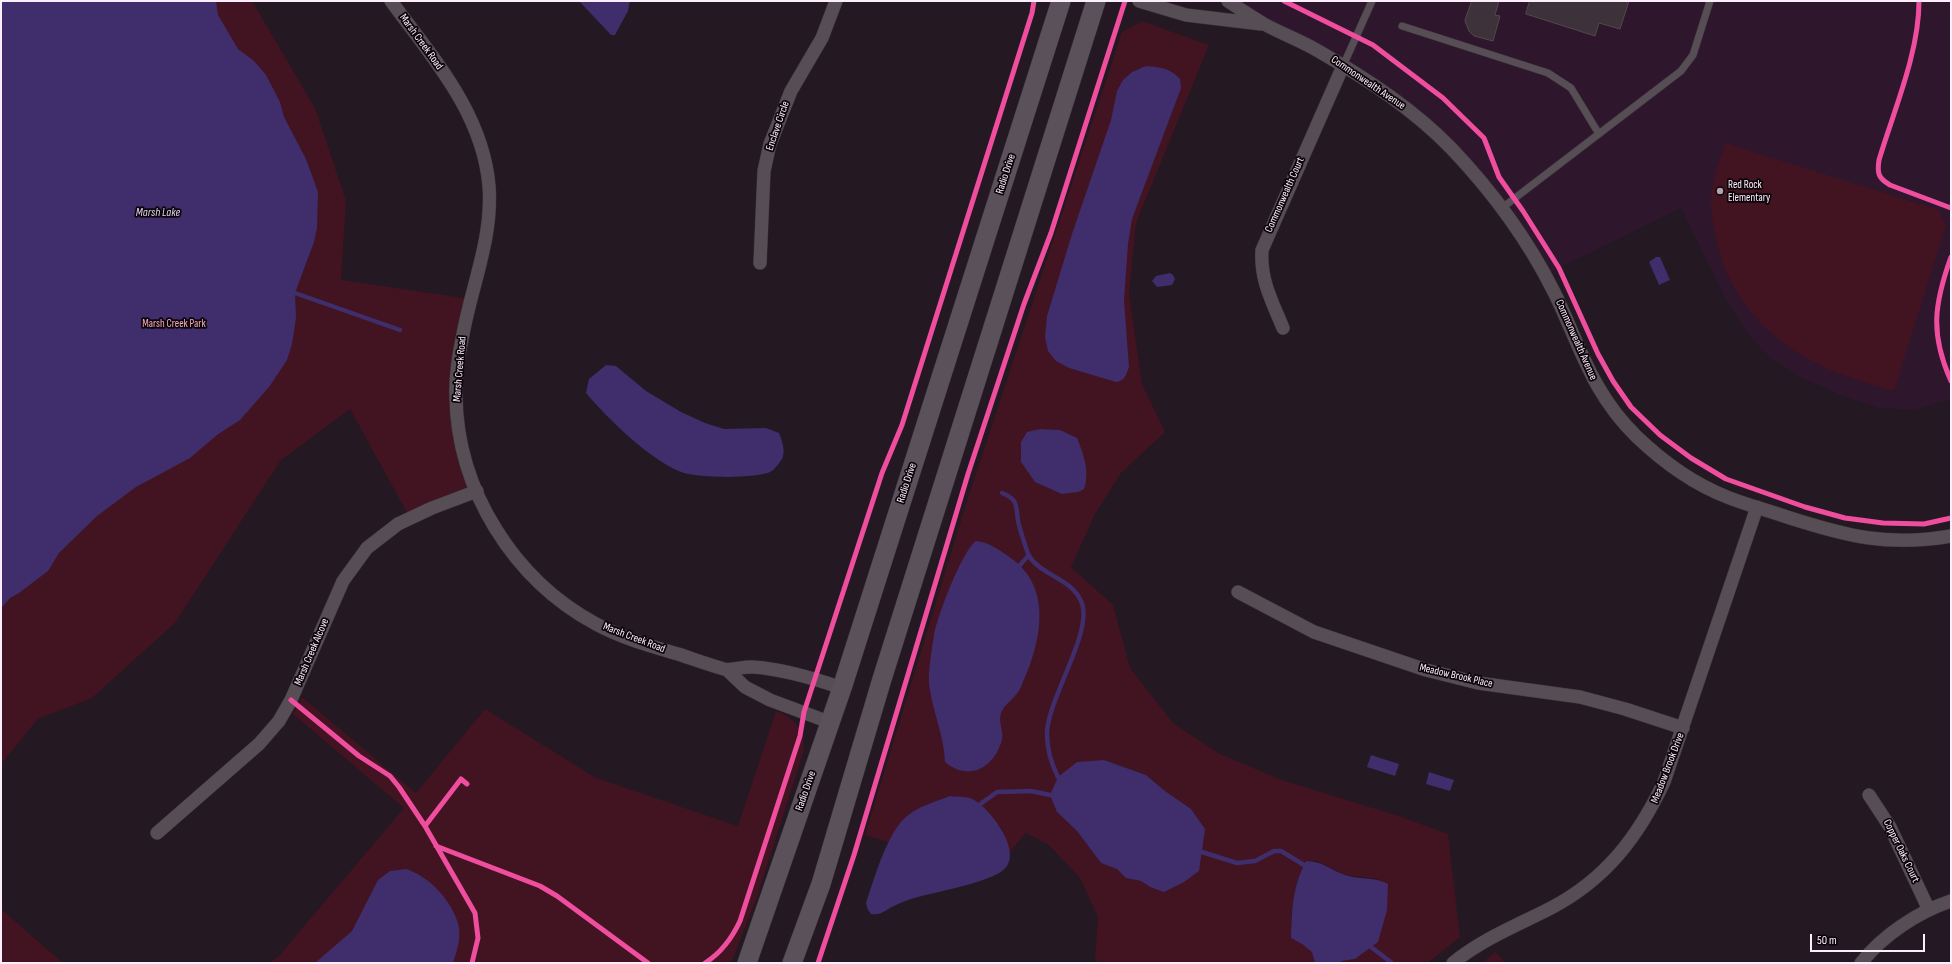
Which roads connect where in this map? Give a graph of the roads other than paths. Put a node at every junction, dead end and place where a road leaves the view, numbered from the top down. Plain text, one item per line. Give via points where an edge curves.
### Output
1 (391, 1) edge
2 (836, 1) edge
3 (1061, 1) edge
4 (1096, 1) edge
5 (1139, 1) edge
6 (1228, 1) edge
7 (1372, 1) edge
8 (1710, 1) edge
9 (1264, 24) junction
10 (1402, 26) dead end
11 (1343, 66) junction
12 (1599, 134) junction
13 (1502, 208) junction
14 (760, 263) dead end
15 (1283, 328) dead end
16 (477, 491) junction
17 (1757, 507) junction
18 (1951, 536) edge
19 (1238, 592) dead end
20 (727, 670) junction
21 (842, 688) junction
22 (829, 722) junction
23 (1683, 728) junction
24 (1869, 795) dead end
25 (157, 833) dead end
26 (1951, 900) edge
27 (1929, 910) junction
28 (748, 963) edge
29 (792, 963) edge
30 (1453, 963) edge
31 (1861, 963) edge

1 - 16 street, Marsh Creek Road via 454,87 469,115 481,148 489,186 488,220 463,334 456,395 465,459
2 - 14 street, Enclave Circle via 822,38 790,90 770,144 764,171
3 - 21 main road, Radio Drive
4 - 29 main road via 882,679 821,884
5 - 9 street, Commonwealth Avenue via 1186,15
6 - 9 street, Commonwealth Avenue
7 - 11 lane
8 - 12 lane via 1693,55 1681,71
9 - 11 street, Commonwealth Avenue via 1318,50
10 - 12 lane via 1548,73 1571,88
11 - 13 street, Commonwealth Avenue via 1393,98 1421,120 1450,147
11 - 15 street, Commonwealth Court via 1262,250 1261,267 1265,282
12 - 13 lane
13 - 17 street, Commonwealth Avenue via 1554,291 1590,375 1618,416 1635,435 1675,468 1726,497
16 - 20 street, Marsh Creek Road via 502,540 521,564 544,588 571,609 627,638
16 - 25 street, Marsh Creek Alcove via 398,524 367,548 343,581 291,700 279,721 259,744
17 - 18 street, Commonwealth Avenue via 1821,528 1876,540 1903,541
17 - 23 street, Meadow Brook Drive
19 - 23 street, Meadow Brook Place via 1314,632 1426,670 1478,683 1580,697
20 - 21 street, Marsh Creek Road via 749,667 777,670
20 - 22 street, Marsh Creek Road via 745,687 770,700
21 - 22 main road, Radio Drive
22 - 28 main road, Radio Drive
23 - 30 street, Meadow Brook Drive via 1664,782 1651,809 1635,836 1617,858 1576,894 1489,939
24 - 27 street, Copper Oaks Court via 1890,827
26 - 27 street
27 - 31 street via 1901,926

